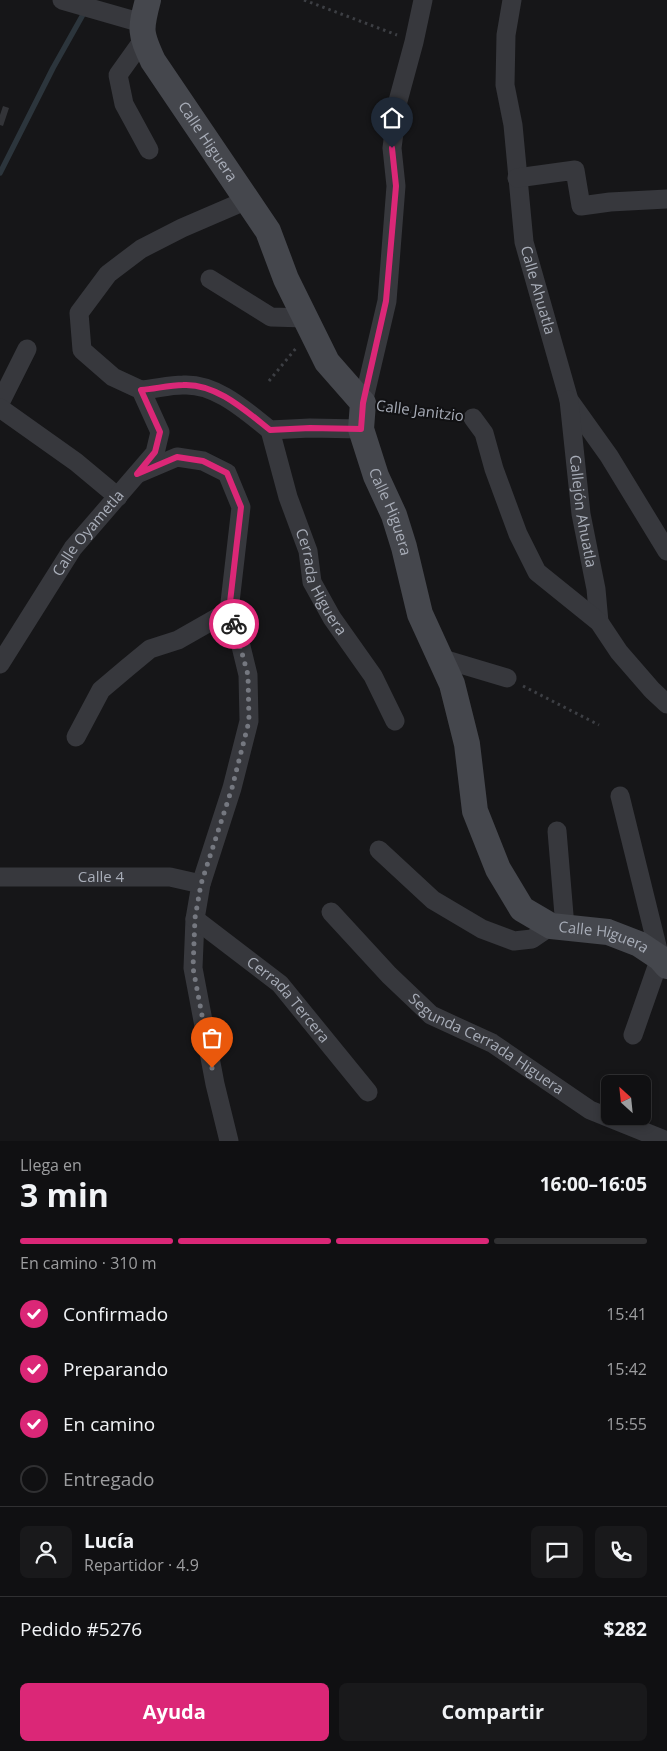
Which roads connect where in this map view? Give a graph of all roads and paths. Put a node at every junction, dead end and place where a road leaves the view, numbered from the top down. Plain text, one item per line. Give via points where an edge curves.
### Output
1 (62, 0) edge
2 (304, 0) edge
3 (423, 0) edge
4 (512, 0) edge
5 (144, 21) edge
6 (414, 42) junction
7 (149, 150) dead end
8 (517, 178) junction
9 (667, 199) edge
10 (247, 200) junction
11 (210, 279) dead end
12 (309, 324) junction
13 (27, 349) dead end
14 (269, 381) dead end
15 (141, 390) junction
16 (569, 400) junction
17 (0, 403) edge
18 (363, 403) junction
19 (0, 408) edge
20 (473, 418) joint
21 (361, 429) junction
22 (270, 430) junction
23 (137, 474) junction
24 (118, 497) junction
25 (667, 551) edge
26 (229, 611) junction
27 (600, 622) junction
28 (440, 658) junction
29 (0, 664) edge
30 (507, 678) joint
31 (667, 704) edge
32 (395, 722) dead end
33 (599, 724) dead end
34 (76, 737) dead end
35 (620, 796) dead end
36 (557, 831) dead end
37 (379, 850) dead end
38 (0, 877) edge
39 (201, 884) junction
40 (331, 912) dead end
41 (195, 918) junction
42 (558, 926) junction
43 (663, 962) edge
44 (633, 1035) dead end
45 (368, 1092) dead end
46 (229, 1141) edge
47 (667, 1141) edge

1 - 5 street
2 - 6 path
3 - 6 street, Calle Janitzio
4 - 8 street, Calle Ahuatla via 506,34 505,85 513,125
5 - 7 street via 118,76 124,104
5 - 10 street, Calle Higuera via 153,61
6 - 18 street, Calle Janitzio via 398,101 392,148 396,186 386,301
8 - 9 street via 575,170 581,206
8 - 16 street, Calle Ahuatla via 524,242
10 - 12 street, Calle Higuera via 268,232 286,279
10 - 15 street via 182,228 142,250 108,274 79,313 82,350 113,377
11 - 12 street via 271,317
12 - 14 path
12 - 18 street, Calle Higuera via 327,362
13 - 17 street
15 - 22 street via 185,384 207,388 226,397
15 - 23 street, Calle Oyametla via 160,432 155,452
16 - 25 street, Calle Ahuatla via 610,456
16 - 27 street, Callejón Ahuatla via 581,514
18 - 20 path, Calle Janitzio
18 - 21 street, Calle Higuera
19 - 24 street via 76,462
20 - 27 street, Calle Janitzio via 484,434 518,534 537,572
21 - 22 street
21 - 28 street, Calle Higuera via 376,476 394,515 420,614
22 - 32 street, Cerrada Higuera via 288,498 308,551 312,582 332,618 372,676
23 - 24 street, Calle Oyametla
23 - 26 street via 177,457 203,461 227,473 241,507
24 - 29 street, Calle Oyametla via 73,548
26 - 34 street via 178,640 150,649 101,690
26 - 39 street via 248,675 249,721 232,788
27 - 31 street, Calle Janitzio via 619,652
28 - 30 street
28 - 42 street, Calle Higuera via 452,684 467,744 475,811 498,869 522,909
30 - 33 path
35 - 43 street
36 - 42 street
37 - 42 street via 433,900 482,929 514,941 532,939
38 - 39 street, Calle 4 via 170,877
39 - 41 street
40 - 47 street, Segunda Cerrada Higuera via 389,975 432,1015 492,1043 590,1110
41 - 45 street, Cerrada Tercera via 280,984
41 - 46 street via 193,968
42 - 43 street, Calle Higuera via 608,932 639,944
43 - 44 street

